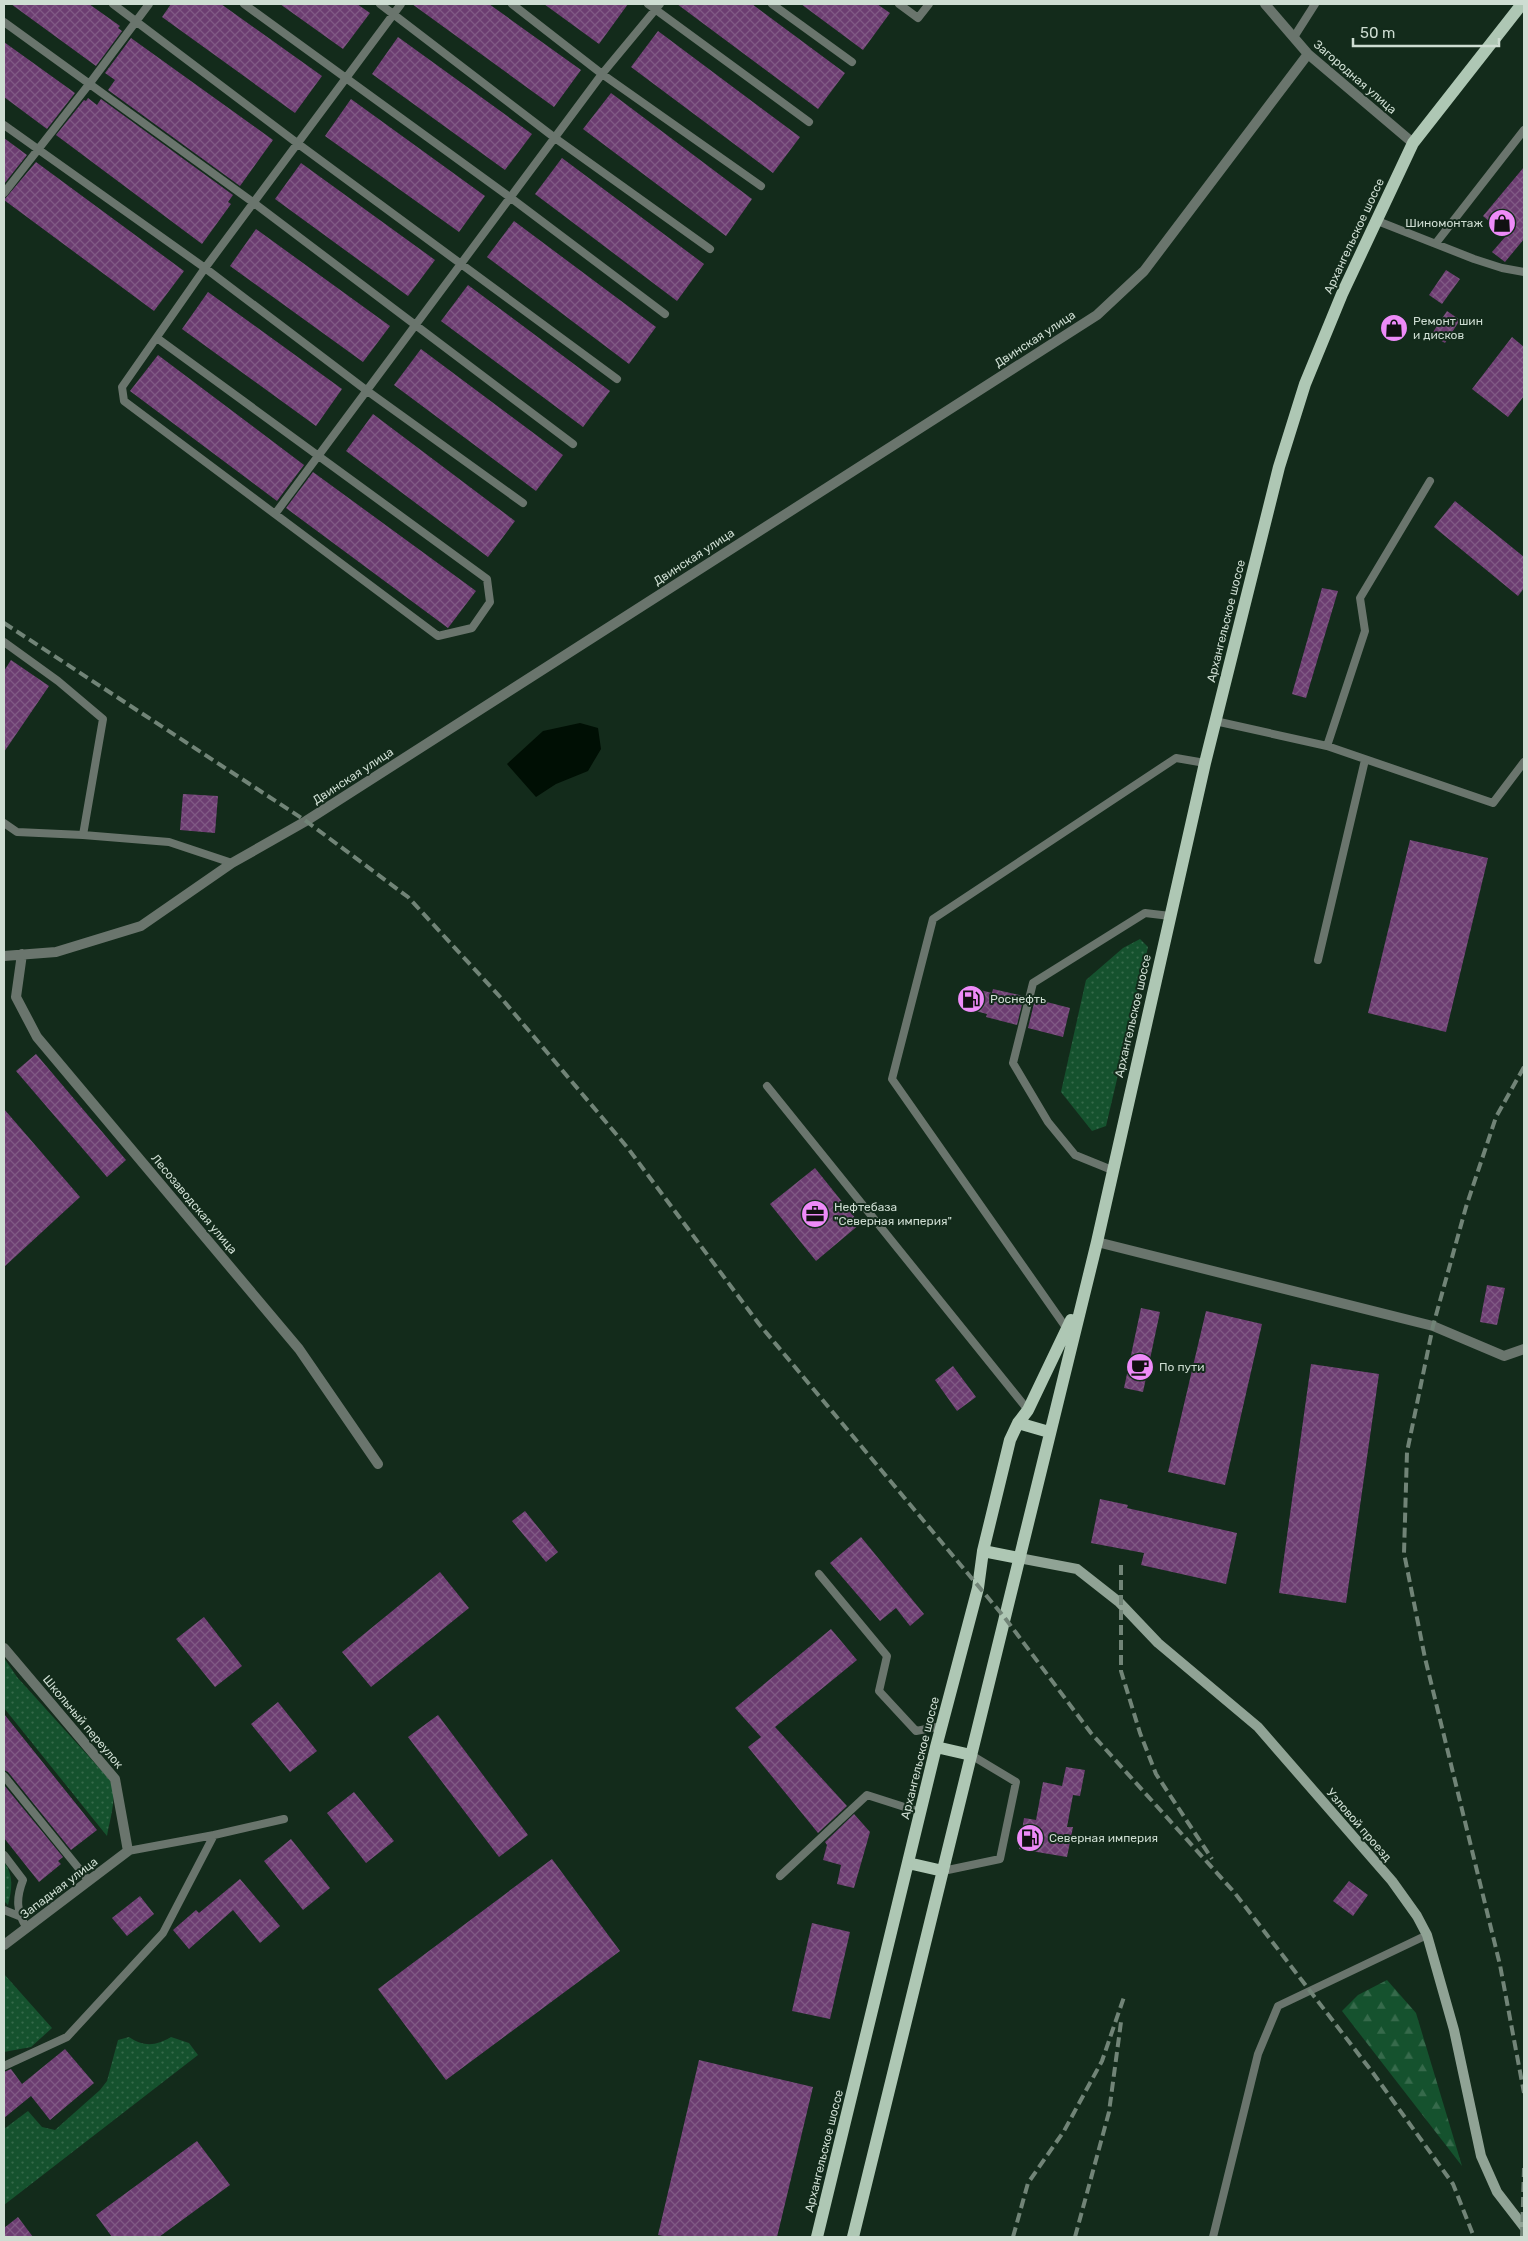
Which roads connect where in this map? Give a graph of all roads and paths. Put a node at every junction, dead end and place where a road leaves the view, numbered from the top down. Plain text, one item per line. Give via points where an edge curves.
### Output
1 (113, 4) edge
2 (149, 4) edge
3 (244, 4) edge
4 (380, 4) edge
5 (401, 4) edge
6 (512, 4) edge
7 (648, 4) edge
8 (772, 4) edge
9 (899, 4) edge
10 (929, 4) edge
11 (1265, 4) edge
12 (1315, 4) edge
13 (1522, 4) edge
14 (658, 7) edge
15 (394, 14) junction
16 (136, 20) junction
17 (4, 22) edge
18 (1294, 37) junction
19 (1308, 54) junction
20 (852, 62) dead end
21 (602, 74) junction
22 (346, 78) junction
23 (90, 84) junction
24 (809, 122) dead end
25 (4, 125) edge
26 (1524, 130) edge
27 (555, 138) junction
28 (297, 143) junction
29 (1413, 143) junction
30 (38, 150) junction
31 (762, 186) dead end
32 (4, 193) edge
33 (511, 198) junction
34 (254, 203) junction
35 (1375, 220) junction
36 (1436, 243) junction
37 (710, 249) dead end
38 (461, 264) junction
39 (205, 268) junction
40 (1524, 272) edge
41 (666, 314) dead end
42 (414, 326) junction
43 (157, 338) junction
44 (617, 379) dead end
45 (366, 390) junction
46 (573, 444) dead end
47 (319, 455) junction
48 (1430, 481) dead end
49 (524, 503) dead end
50 (275, 514) junction
51 (4, 642) edge
52 (1215, 721) junction
53 (1327, 746) junction
54 (1365, 760) junction
55 (1524, 762) edge
56 (1205, 763) junction
57 (4, 823) edge
58 (83, 834) junction
59 (232, 863) junction
60 (1170, 916) junction
61 (22, 954) junction
62 (4, 956) edge
63 (1318, 960) dead end
64 (767, 1086) dead end
65 (1112, 1170) junction
66 (1096, 1242) junction
67 (1082, 1297) junction
68 (1067, 1329) junction
69 (1524, 1349) edge
70 (1028, 1410) junction
71 (1018, 1423) junction
72 (1049, 1432) junction
73 (378, 1464) dead end
74 (983, 1550) junction
75 (1019, 1558) junction
76 (819, 1574) dead end
77 (4, 1648) edge
78 (942, 1726) junction
79 (936, 1747) junction
80 (971, 1755) junction
81 (4, 1776) edge
82 (917, 1811) dead end
83 (284, 1819) dead end
84 (214, 1835) junction
85 (128, 1851) junction
86 (4, 1855) edge
87 (908, 1863) junction
88 (943, 1871) junction
89 (780, 1876) dead end
90 (89, 1881) junction
91 (4, 1910) edge
92 (19, 1916) junction
93 (27, 1928) junction
94 (1427, 1935) junction
95 (4, 1945) edge
96 (4, 2066) edge
97 (1524, 2227) edge
98 (817, 2237) edge
99 (854, 2237) edge
100 (1213, 2237) edge

1 - 16 lane
2 - 16 lane
3 - 22 lane
4 - 15 lane
5 - 15 lane
6 - 21 lane
7 - 14 lane
8 - 20 lane
9 - 10 lane via 918,18
11 - 18 street, Загородная улица
12 - 18 lane
13 - 29 main road, Архангельское шоссе
14 - 21 lane
14 - 24 lane
15 - 22 lane
15 - 27 lane
16 - 23 lane
16 - 28 lane
17 - 23 lane
18 - 19 street, Загородная улица
19 - 29 street, Загородная улица
19 - 59 street, Двинская улица via 1144,271 1097,315 314,816
21 - 27 lane
21 - 31 lane
22 - 28 lane
22 - 33 lane
23 - 30 lane
23 - 34 lane
25 - 30 lane
26 - 36 lane
27 - 33 lane
27 - 37 lane
28 - 34 lane
28 - 38 lane
29 - 35 main road, Архангельское шоссе
30 - 32 lane
30 - 39 lane
33 - 38 lane
33 - 41 lane
34 - 39 lane
34 - 42 lane
35 - 36 lane
35 - 52 main road, Архангельское шоссе via 1305,384 1279,467
36 - 40 lane via 1474,259
38 - 42 lane
38 - 44 lane
39 - 43 lane
39 - 45 lane
42 - 45 lane
42 - 46 lane
43 - 47 lane
43 - 50 lane via 122,386 124,401
45 - 47 lane
45 - 49 lane
47 - 50 lane
47 - 50 lane via 487,579 490,602 472,628 438,636
48 - 53 lane via 1360,598 1365,631
51 - 58 lane via 103,719
52 - 53 lane
52 - 56 main road, Архангельское шоссе
53 - 54 lane
54 - 55 lane via 1493,802
54 - 63 lane
56 - 60 main road, Архангельское шоссе
56 - 68 lane via 1176,758 933,919 892,1079
57 - 58 lane via 17,832
58 - 59 lane via 169,842
59 - 61 street, Двинская улица via 141,926 56,952
60 - 65 main road, Архангельское шоссе
60 - 65 lane via 1145,913 1033,983 1013,1063 1048,1122 1074,1155
61 - 62 street, Двинская улица
61 - 73 street, Лесозаводская улица via 16,997 37,1037 299,1349
64 - 70 lane
65 - 66 main road, Архангельское шоссе
66 - 67 main road, Архангельское шоссе
66 - 69 street via 1433,1326 1504,1356
67 - 68 main road, Архангельское шоссе
67 - 72 main road, Архангельское шоссе
68 - 70 main road, Архангельское шоссе
70 - 71 main road, Архангельское шоссе
71 - 72 main road
71 - 74 main road, Архангельское шоссе via 1010,1440
72 - 75 main road, Архангельское шоссе
74 - 75 main road
74 - 78 main road, Архангельское шоссе via 978,1588
75 - 80 main road, Архангельское шоссе
75 - 94 street, Узловой проезд via 1077,1569 1119,1602 1158,1643 1258,1727 1392,1882
76 - 78 lane via 887,1656 878,1691 916,1731
77 - 85 street, Школьный переулок via 115,1778
78 - 79 main road, Архангельское шоссе
79 - 80 main road
79 - 87 main road, Архангельское шоссе
80 - 88 main road, Архангельское шоссе
80 - 88 lane via 1016,1782 1000,1859
81 - 90 lane
82 - 89 lane via 867,1795
83 - 84 lane
84 - 85 lane
84 - 96 lane via 163,1933 67,2036
85 - 90 street, Западная улица
86 - 92 lane via 23,1880 17,1900
87 - 88 main road
87 - 98 main road, Архангельское шоссе
88 - 99 main road, Архангельское шоссе
90 - 93 street, Западная улица
91 - 92 lane
92 - 93 lane
93 - 95 street, Западная улица
94 - 97 street, Узловой проезд via 1454,2030 1481,2156 1497,2192
94 - 100 lane via 1278,2006 1258,2054

